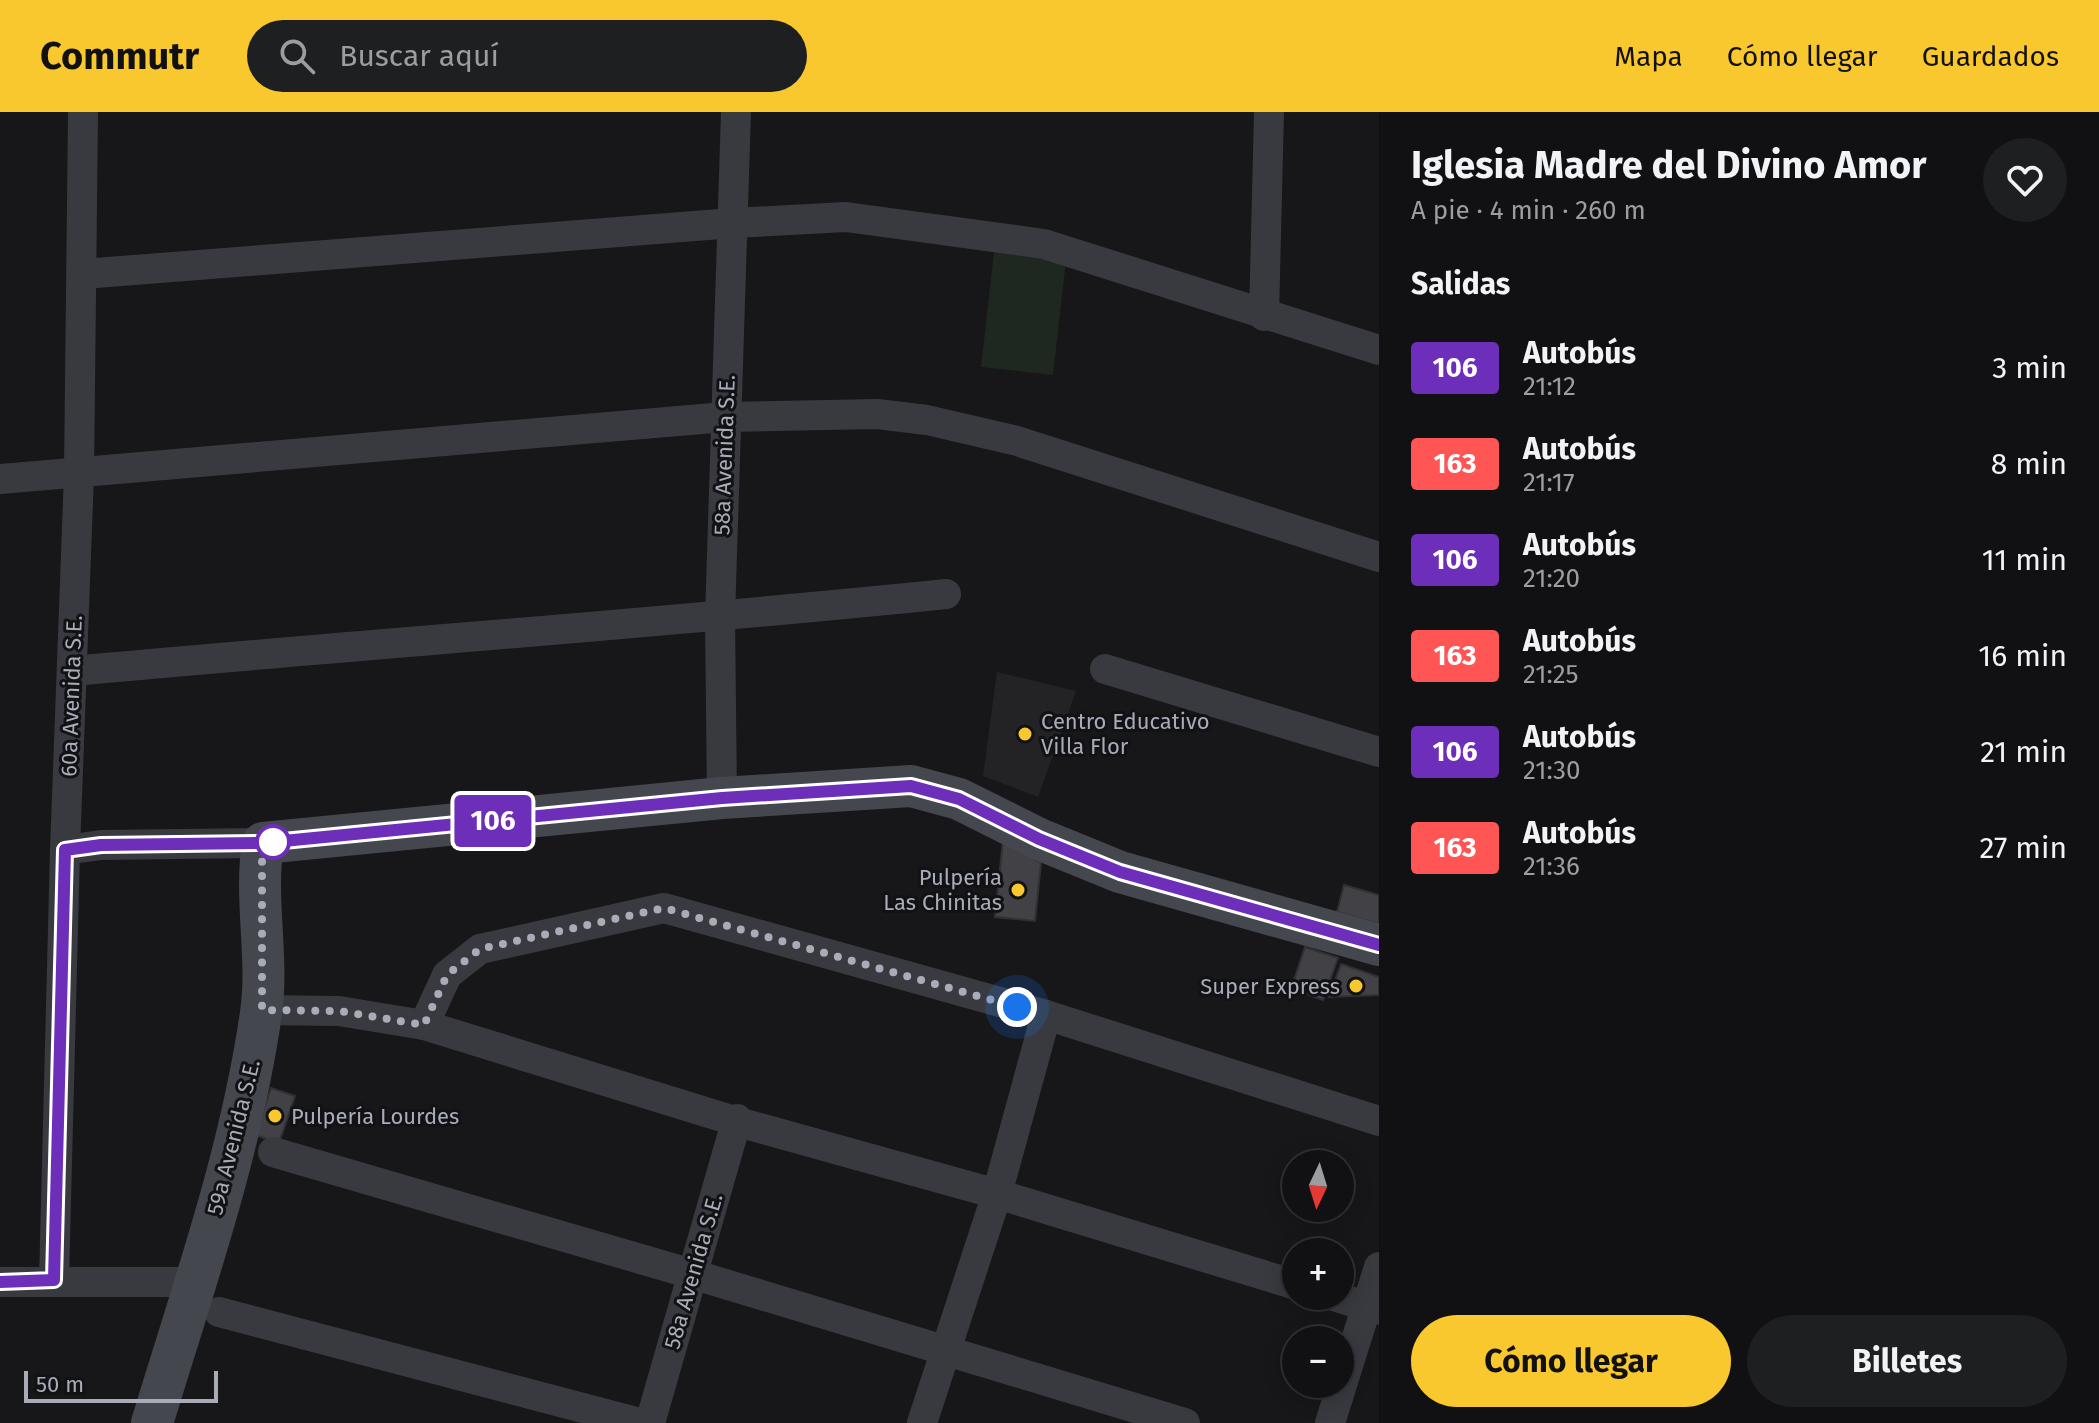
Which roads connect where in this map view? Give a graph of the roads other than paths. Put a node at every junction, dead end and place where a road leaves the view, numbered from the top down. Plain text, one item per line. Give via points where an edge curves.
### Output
1 (83, 112) edge
2 (736, 112) edge
3 (1269, 112) edge
4 (733, 223) junction
5 (83, 274) junction
6 (1264, 316) junction
7 (1379, 350) edge
8 (725, 417) junction
9 (79, 474) junction
10 (0, 479) edge
11 (1379, 557) edge
12 (946, 594) dead end
13 (720, 617) junction
14 (1105, 669) dead end
15 (73, 671) junction
16 (1379, 752) edge
17 (722, 798) junction
18 (263, 843) junction
19 (65, 850) junction
20 (1379, 945) edge
21 (262, 1010) junction
22 (1046, 1015) junction
23 (424, 1025) junction
24 (737, 1119) junction
25 (1379, 1121) edge
26 (273, 1152) dead end
27 (997, 1194) junction
28 (1379, 1267) edge
29 (692, 1274) junction
30 (54, 1280) junction
31 (1282, 1281) edge
32 (0, 1282) edge
33 (208, 1297) junction
34 (1373, 1308) edge
35 (944, 1351) junction
36 (152, 1423) edge
37 (640, 1423) edge
38 (650, 1423) edge
39 (922, 1423) edge
40 (1185, 1423) edge
41 (1330, 1423) edge

1 - 5 street, 60a Avenida S.E.
2 - 4 street, 58a Avenida S.E.
3 - 6 street
4 - 5 street
4 - 6 street via 846,217 1044,244
4 - 8 street, 58a Avenida S.E.
5 - 9 street, 60a Avenida S.E.
6 - 7 street
8 - 9 street
8 - 11 street via 877,414 927,420 1017,441
8 - 13 street, 58a Avenida S.E.
9 - 10 street
9 - 15 street, 60a Avenida S.E.
12 - 13 street
13 - 15 street
13 - 17 street, 58a Avenida S.E.
14 - 16 street
15 - 19 street, 60a Avenida S.E.
17 - 18 street
17 - 20 street via 911,786 959,799 1120,872
18 - 19 street
18 - 21 street, 59a Avenida S.E.
19 - 30 street, 60a Avenida S.E.
21 - 23 street via 339,1011
21 - 33 street, 59a Avenida S.E.
22 - 23 street via 664,908 480,949 447,975
22 - 25 street
22 - 27 street
23 - 24 street
24 - 27 street
24 - 29 street, 58a Avenida S.E.
26 - 29 street
27 - 31 street
27 - 35 street
28 - 34 street
29 - 35 street
29 - 38 street, 58a Avenida S.E.
30 - 32 street
30 - 33 street
33 - 36 street, 59a Avenida S.E.
33 - 37 street
34 - 41 street
35 - 39 street
35 - 40 street

